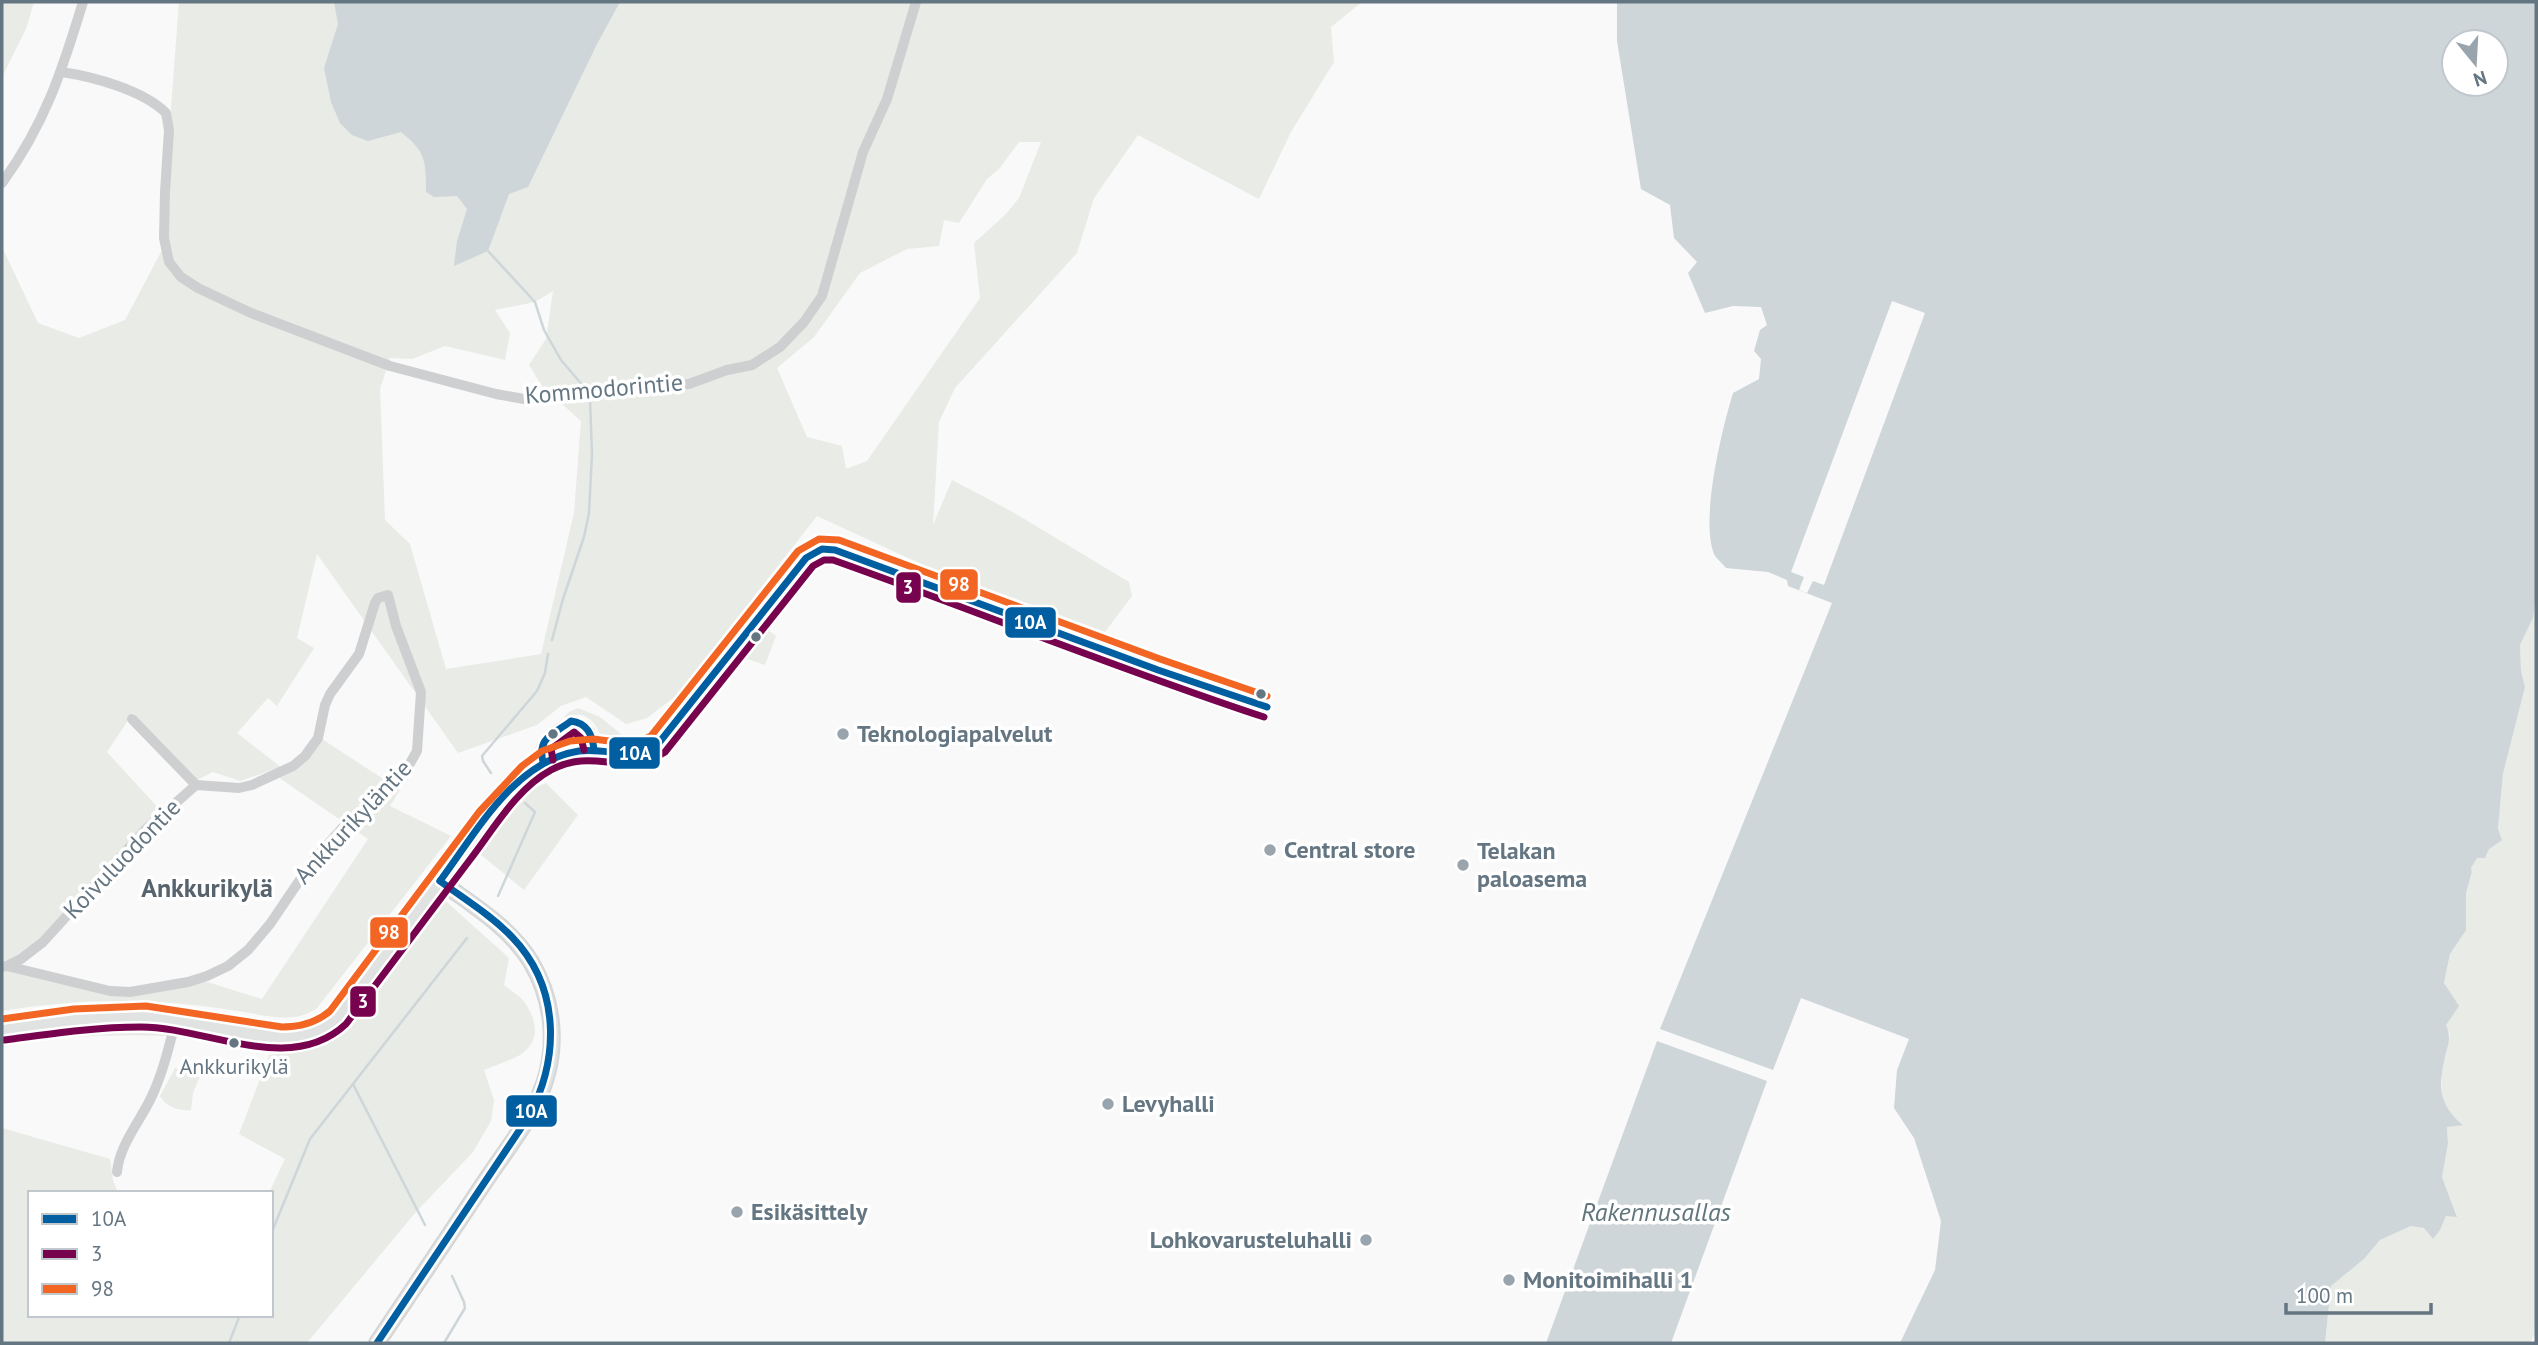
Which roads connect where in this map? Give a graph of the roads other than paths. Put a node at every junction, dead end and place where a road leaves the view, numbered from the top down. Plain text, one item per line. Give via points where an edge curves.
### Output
1 (83, 2) edge
2 (916, 2) edge
3 (62, 72) junction
4 (2, 183) edge
5 (388, 595) joint
6 (1267, 707) dead end
7 (132, 719) dead end
8 (594, 749) junction
9 (542, 762) junction
10 (196, 785) junction
11 (440, 881) junction
12 (4, 966) edge
13 (176, 1020) junction
14 (2, 1030) edge
15 (117, 1172) dead end
16 (377, 1343) edge

1 - 3 street
2 - 3 street, Kommodorintie via 887,99 863,152 822,296 804,322 780,347 752,365 689,384 552,398 496,394 390,366 251,313 181,277 169,262 164,238 166,113 146,97
3 - 4 street via 33,136
5 - 10 street, Koivuluodontie via 375,603 359,654 330,694 318,738 305,756 252,785
5 - 12 street, Ankkurikyläntie via 421,692 417,751 394,786 344,826 312,862 248,950 207,976 130,992
6 - 8 street via 828,549 806,558 658,744 637,756
7 - 10 street
8 - 9 street
8 - 9 street via 590,731 571,721 542,743
9 - 11 street via 513,789
10 - 12 street, Koivuluodontie via 146,830 43,942
11 - 13 street via 338,1018 321,1031 281,1038
11 - 16 street via 501,927 527,956 545,993 552,1046 541,1091 522,1126
13 - 14 street via 116,1016
13 - 15 street via 155,1090 120,1154

